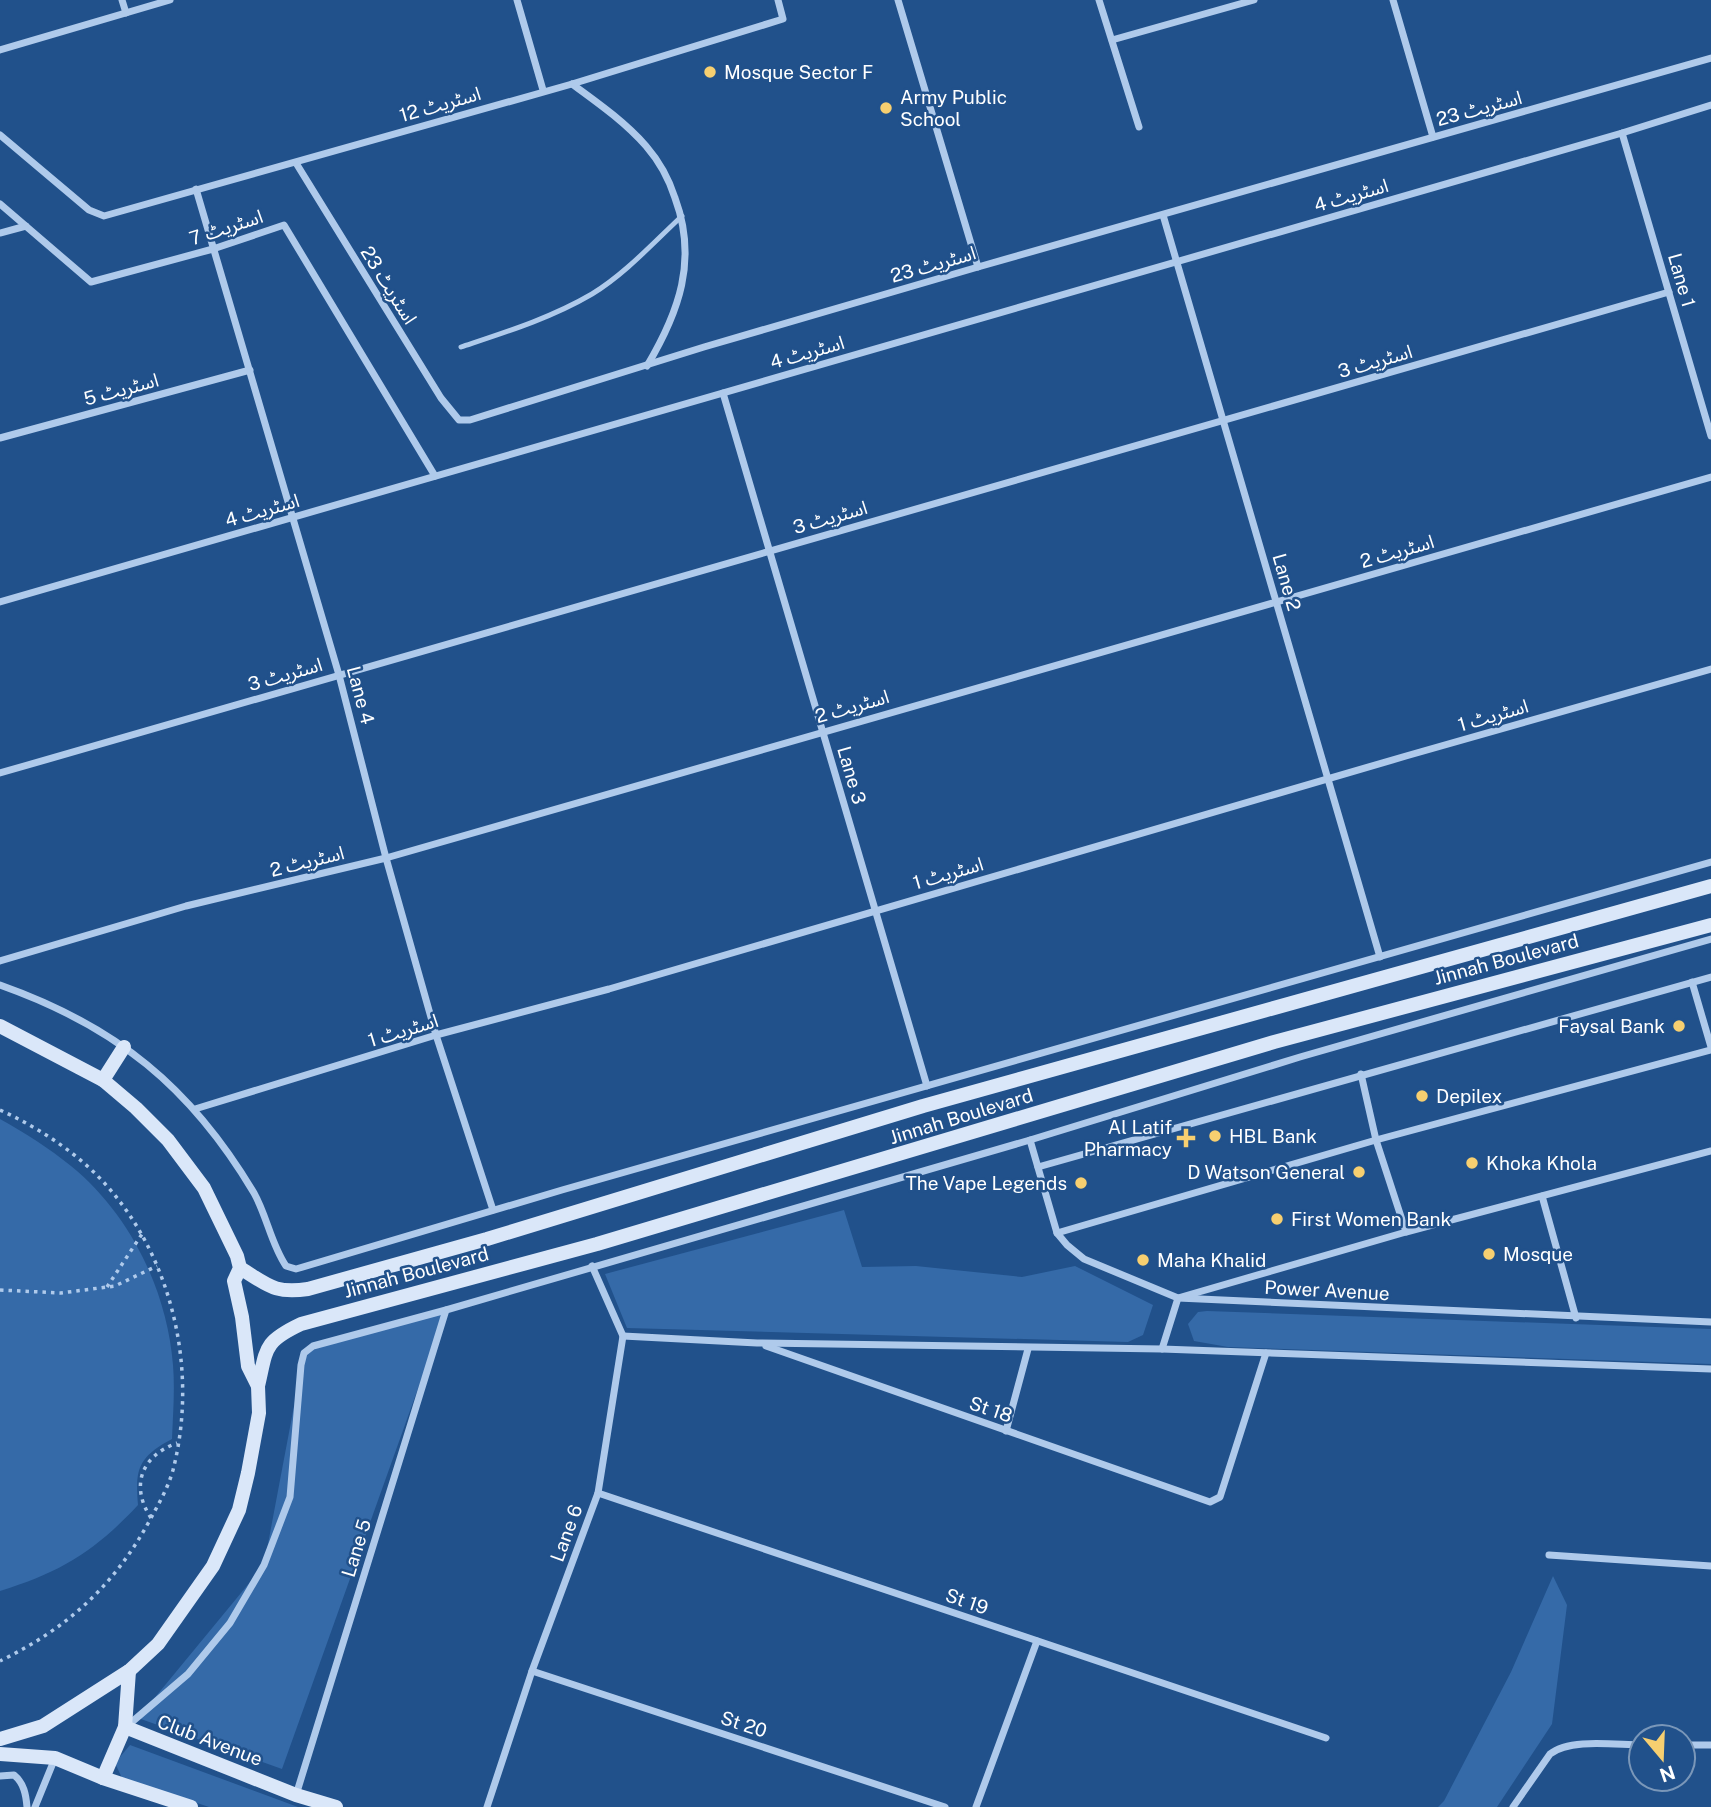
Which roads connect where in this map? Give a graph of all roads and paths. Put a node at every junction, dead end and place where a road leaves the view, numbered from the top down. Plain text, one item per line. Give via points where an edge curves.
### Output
1 (122, 0) edge
2 (170, 0) edge
3 (517, 0) edge
4 (778, 0) edge
5 (898, 0) edge
6 (1099, 0) edge
7 (1254, 0) edge
8 (1393, 0) edge
9 (126, 13) junction
10 (1112, 40) junction
11 (0, 50) edge
12 (1711, 58) edge
13 (572, 84) junction
14 (543, 90) junction
15 (1711, 105) edge
16 (1139, 127) dead end
17 (1622, 133) junction
18 (0, 135) edge
19 (1433, 137) junction
20 (296, 163) junction
21 (196, 189) junction
22 (0, 204) edge
23 (1163, 215) junction
24 (682, 216) junction
25 (26, 226) junction
26 (0, 233) edge
27 (213, 249) junction
28 (1176, 262) junction
29 (978, 267) junction
30 (1669, 292) junction
31 (461, 346) dead end
32 (646, 366) junction
33 (250, 370) junction
34 (723, 393) junction
35 (1223, 421) junction
36 (1711, 436) edge
37 (0, 438) edge
38 (435, 476) junction
39 (1711, 477) edge
40 (294, 517) junction
41 (769, 551) junction
42 (1276, 601) junction
43 (0, 602) edge
44 (1711, 669) edge
45 (340, 675) junction
46 (822, 731) junction
47 (0, 773) edge
48 (1328, 779) junction
49 (386, 858) junction
50 (1711, 862) edge
51 (1711, 886) edge
52 (875, 911) junction
53 (1711, 925) edge
54 (1711, 939) edge
55 (1380, 957) junction
56 (0, 961) edge
57 (1711, 977) edge
58 (1692, 982) junction
59 (0, 985) edge
60 (0, 1027) edge
61 (436, 1035) junction
62 (124, 1047) junction
63 (1711, 1049) edge
64 (1361, 1074) junction
65 (103, 1080) junction
66 (927, 1086) junction
67 (195, 1109) junction
68 (0, 1110) edge
69 (1030, 1140) junction
70 (1376, 1140) junction
71 (1711, 1151) edge
72 (1038, 1167) junction
73 (1542, 1196) junction
74 (492, 1210) junction
75 (1057, 1233) junction
76 (1406, 1233) junction
77 (142, 1234) junction
78 (157, 1266) junction
79 (592, 1266) junction
80 (240, 1268) junction
81 (107, 1287) junction
82 (0, 1290) edge
83 (1178, 1298) junction
84 (446, 1310) junction
85 (1576, 1318) junction
86 (1711, 1322) edge
87 (623, 1336) junction
88 (757, 1343) junction
89 (1028, 1349) junction
90 (1162, 1349) junction
91 (1266, 1353) junction
92 (1711, 1369) edge
93 (258, 1386) junction
94 (1006, 1431) junction
95 (178, 1443) junction
96 (598, 1493) junction
97 (151, 1518) junction
98 (1549, 1556) dead end
99 (1711, 1566) edge
100 (1037, 1641) junction
101 (0, 1661) edge
102 (130, 1671) junction
103 (532, 1671) junction
104 (125, 1727) junction
105 (1326, 1738) dead end
106 (0, 1739) edge
107 (1627, 1745) edge
108 (0, 1754) edge
109 (55, 1758) junction
110 (0, 1768) edge
111 (14, 1775) junction
112 (0, 1776) edge
113 (103, 1778) junction
114 (296, 1795) junction
115 (27, 1807) edge
116 (35, 1807) edge
117 (191, 1807) edge
118 (336, 1807) edge
119 (488, 1807) edge
120 (945, 1807) edge
121 (975, 1807) edge
122 (1513, 1807) edge

1 - 9 street
2 - 9 street
3 - 14 street
4 - 13 street, اسٹریٹ 12 via 783,19
5 - 29 street
6 - 10 street
7 - 10 street
8 - 19 street
9 - 11 street
10 - 16 street
12 - 19 street, اسٹریٹ 23
13 - 14 street, اسٹریٹ 12
13 - 24 street via 612,113 647,147 669,179
14 - 20 street, اسٹریٹ 12
15 - 17 street, اسٹریٹ 4
17 - 28 street, اسٹریٹ 4
17 - 30 street, Lane 1
18 - 21 street, اسٹریٹ 12 via 89,210 104,216
19 - 23 street, اسٹریٹ 23
20 - 21 street, اسٹریٹ 12
20 - 32 street, اسٹریٹ 23 via 459,420
21 - 27 street, Lane 4
22 - 25 street, اسٹریٹ 7
23 - 28 street, Lane 2
23 - 29 street, اسٹریٹ 23
24 - 31 lane via 594,293 536,322
24 - 32 street via 687,248 683,277 667,332
25 - 26 street
25 - 27 street, اسٹریٹ 7 via 91,282
27 - 33 street, Lane 4
27 - 38 street, اسٹریٹ 7 via 284,225
28 - 34 street, اسٹریٹ 4
28 - 35 street, Lane 2
29 - 32 street, اسٹریٹ 23
30 - 35 street, اسٹریٹ 3
30 - 36 street, Lane 1
33 - 37 street, اسٹریٹ 5
33 - 40 street, Lane 4
34 - 38 street, اسٹریٹ 4
34 - 41 street, Lane 3
35 - 41 street, اسٹریٹ 3
35 - 42 street, Lane 2
38 - 40 street, اسٹریٹ 4
39 - 42 street, اسٹریٹ 2
40 - 43 street, اسٹریٹ 4
40 - 45 street, Lane 4
41 - 45 street, اسٹریٹ 3
41 - 46 street, Lane 3
42 - 46 street, اسٹریٹ 2
42 - 48 street, Lane 2
44 - 48 street, اسٹریٹ 1
45 - 47 street, اسٹریٹ 3
45 - 49 street, Lane 4
46 - 49 street, اسٹریٹ 2
46 - 52 street, Lane 3
48 - 52 street, اسٹریٹ 1
48 - 55 street, Lane 2
49 - 56 street, اسٹریٹ 2 via 186,906
49 - 61 street, Lane 4
50 - 55 street
51 - 80 street, Jinnah Boulevard via 923,1106 308,1289 275,1290
52 - 61 street, اسٹریٹ 1
52 - 66 street, Lane 3
53 - 93 street, Jinnah Boulevard via 1274,1042 597,1244 301,1324 268,1344
54 - 69 street
55 - 66 street
57 - 58 street
58 - 63 street
58 - 64 street
59 - 62 street via 58,1007
60 - 65 street
61 - 67 street, اسٹریٹ 1
61 - 74 street, Lane 4
62 - 65 street
62 - 67 street via 159,1072
63 - 70 street
64 - 70 street
64 - 72 street
65 - 80 street via 168,1140 204,1188
66 - 74 street
67 - 74 street via 228,1150 256,1197 286,1266 296,1269
68 - 77 path via 74,1154 111,1191
69 - 72 street, Power Avenue
69 - 79 street
70 - 75 street
70 - 76 street
71 - 73 street
72 - 75 street, Power Avenue
73 - 76 street
73 - 85 street
75 - 83 street, Power Avenue via 1084,1259
76 - 83 street
77 - 78 path
77 - 81 path
78 - 81 path
78 - 95 path via 178,1331 183,1383
79 - 84 street
79 - 87 street
80 - 93 street via 234,1281 248,1366
81 - 82 path via 61,1293
83 - 85 street, Power Avenue
83 - 90 street
84 - 104 street via 313,1346 304,1353 290,1497 264,1565 230,1623 188,1674
84 - 114 street, Lane 5
85 - 86 street, Power Avenue
87 - 88 street
87 - 96 street, Lane 6
88 - 89 street
88 - 94 street, St 18
89 - 90 street
89 - 94 street
90 - 91 street
91 - 92 street
91 - 94 street, St 18 via 1220,1497 1210,1502
93 - 102 street via 258,1422 239,1510 213,1566 158,1644
95 - 97 path via 162,1499
95 - 97 path via 155,1454 142,1474 141,1497
96 - 100 street, St 19
96 - 103 street, Lane 6
97 - 101 path via 114,1576 78,1614 35,1644
98 - 99 street
100 - 105 street, St 19
100 - 121 street
102 - 104 street
102 - 106 street via 43,1726
103 - 119 street, Lane 6
103 - 120 street, St 20
104 - 113 street
104 - 114 street, Club Avenue
107 - 122 street via 1557,1748
108 - 109 street
109 - 113 street
109 - 116 street
110 - 111 street
111 - 112 street
111 - 115 street via 25,1790
113 - 117 street
114 - 118 street, Club Avenue

